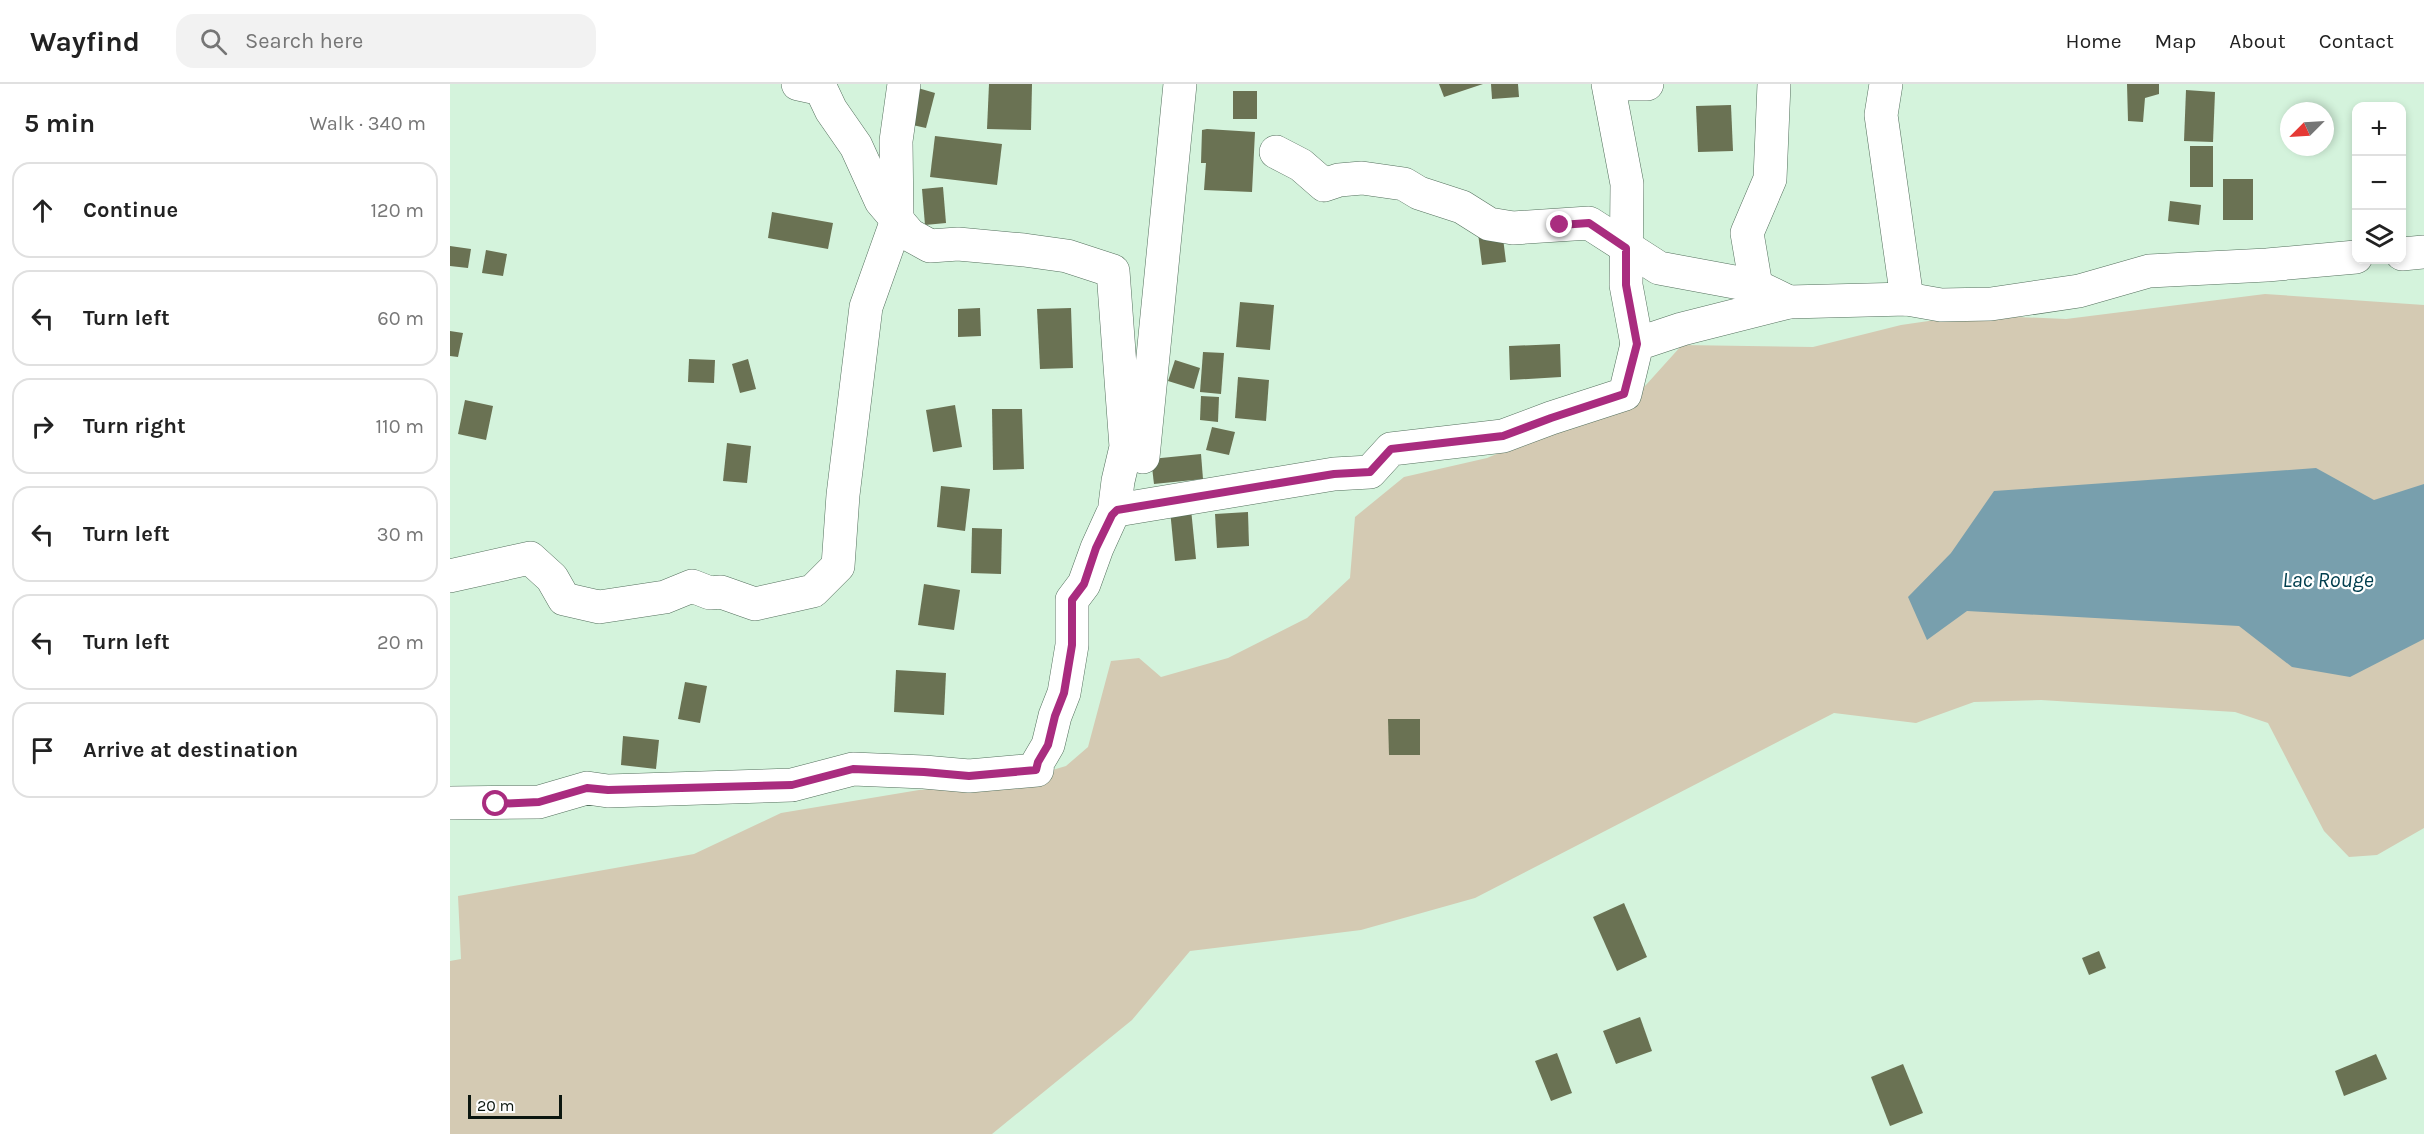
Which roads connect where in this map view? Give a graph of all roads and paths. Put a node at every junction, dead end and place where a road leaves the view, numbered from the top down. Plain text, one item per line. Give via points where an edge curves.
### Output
1 (798, 84) edge
2 (904, 84) edge
3 (1180, 84) edge
4 (1608, 84) edge
5 (1628, 84) edge
6 (1647, 84) edge
7 (1774, 84) edge
8 (1886, 84) edge
9 (1276, 152) dead end
10 (897, 220) junction
11 (1626, 248) junction
12 (2424, 252) edge
13 (2406, 254) edge
14 (2352, 257) edge
15 (1756, 286) junction
16 (1907, 299) junction
17 (1789, 302) junction
18 (1637, 344) junction
19 (1128, 508) junction
20 (450, 576) edge
21 (450, 803) edge

1 - 10 street via 821,89 856,146 881,201
2 - 10 street via 896,141
3 - 19 street
4 - 11 street via 1627,184
5 - 6 street
7 - 15 street via 1770,178 1748,233
8 - 16 street via 1881,115
9 - 11 street via 1324,185 1362,178 1404,184 1462,207 1489,224 1513,228 1589,223
10 - 19 street via 910,235 930,246 958,244 1024,250 1067,256 1113,271 1126,447 1115,505
10 - 20 street via 866,307 838,566 813,591 755,604 692,586 665,597 599,607 564,599 552,578 531,558
11 - 15 street via 1659,268
11 - 18 street via 1626,285
12 - 13 street
14 - 16 street via 2149,271 2079,291 1990,304 1941,305
15 - 17 street
16 - 17 street
17 - 18 street
18 - 19 street via 1624,394 1503,436 1391,449 1370,472 1334,474
19 - 21 street via 1112,515 1084,584 1072,600 1072,645 1064,693 1036,770 969,776 853,769 792,785 587,788 539,802

